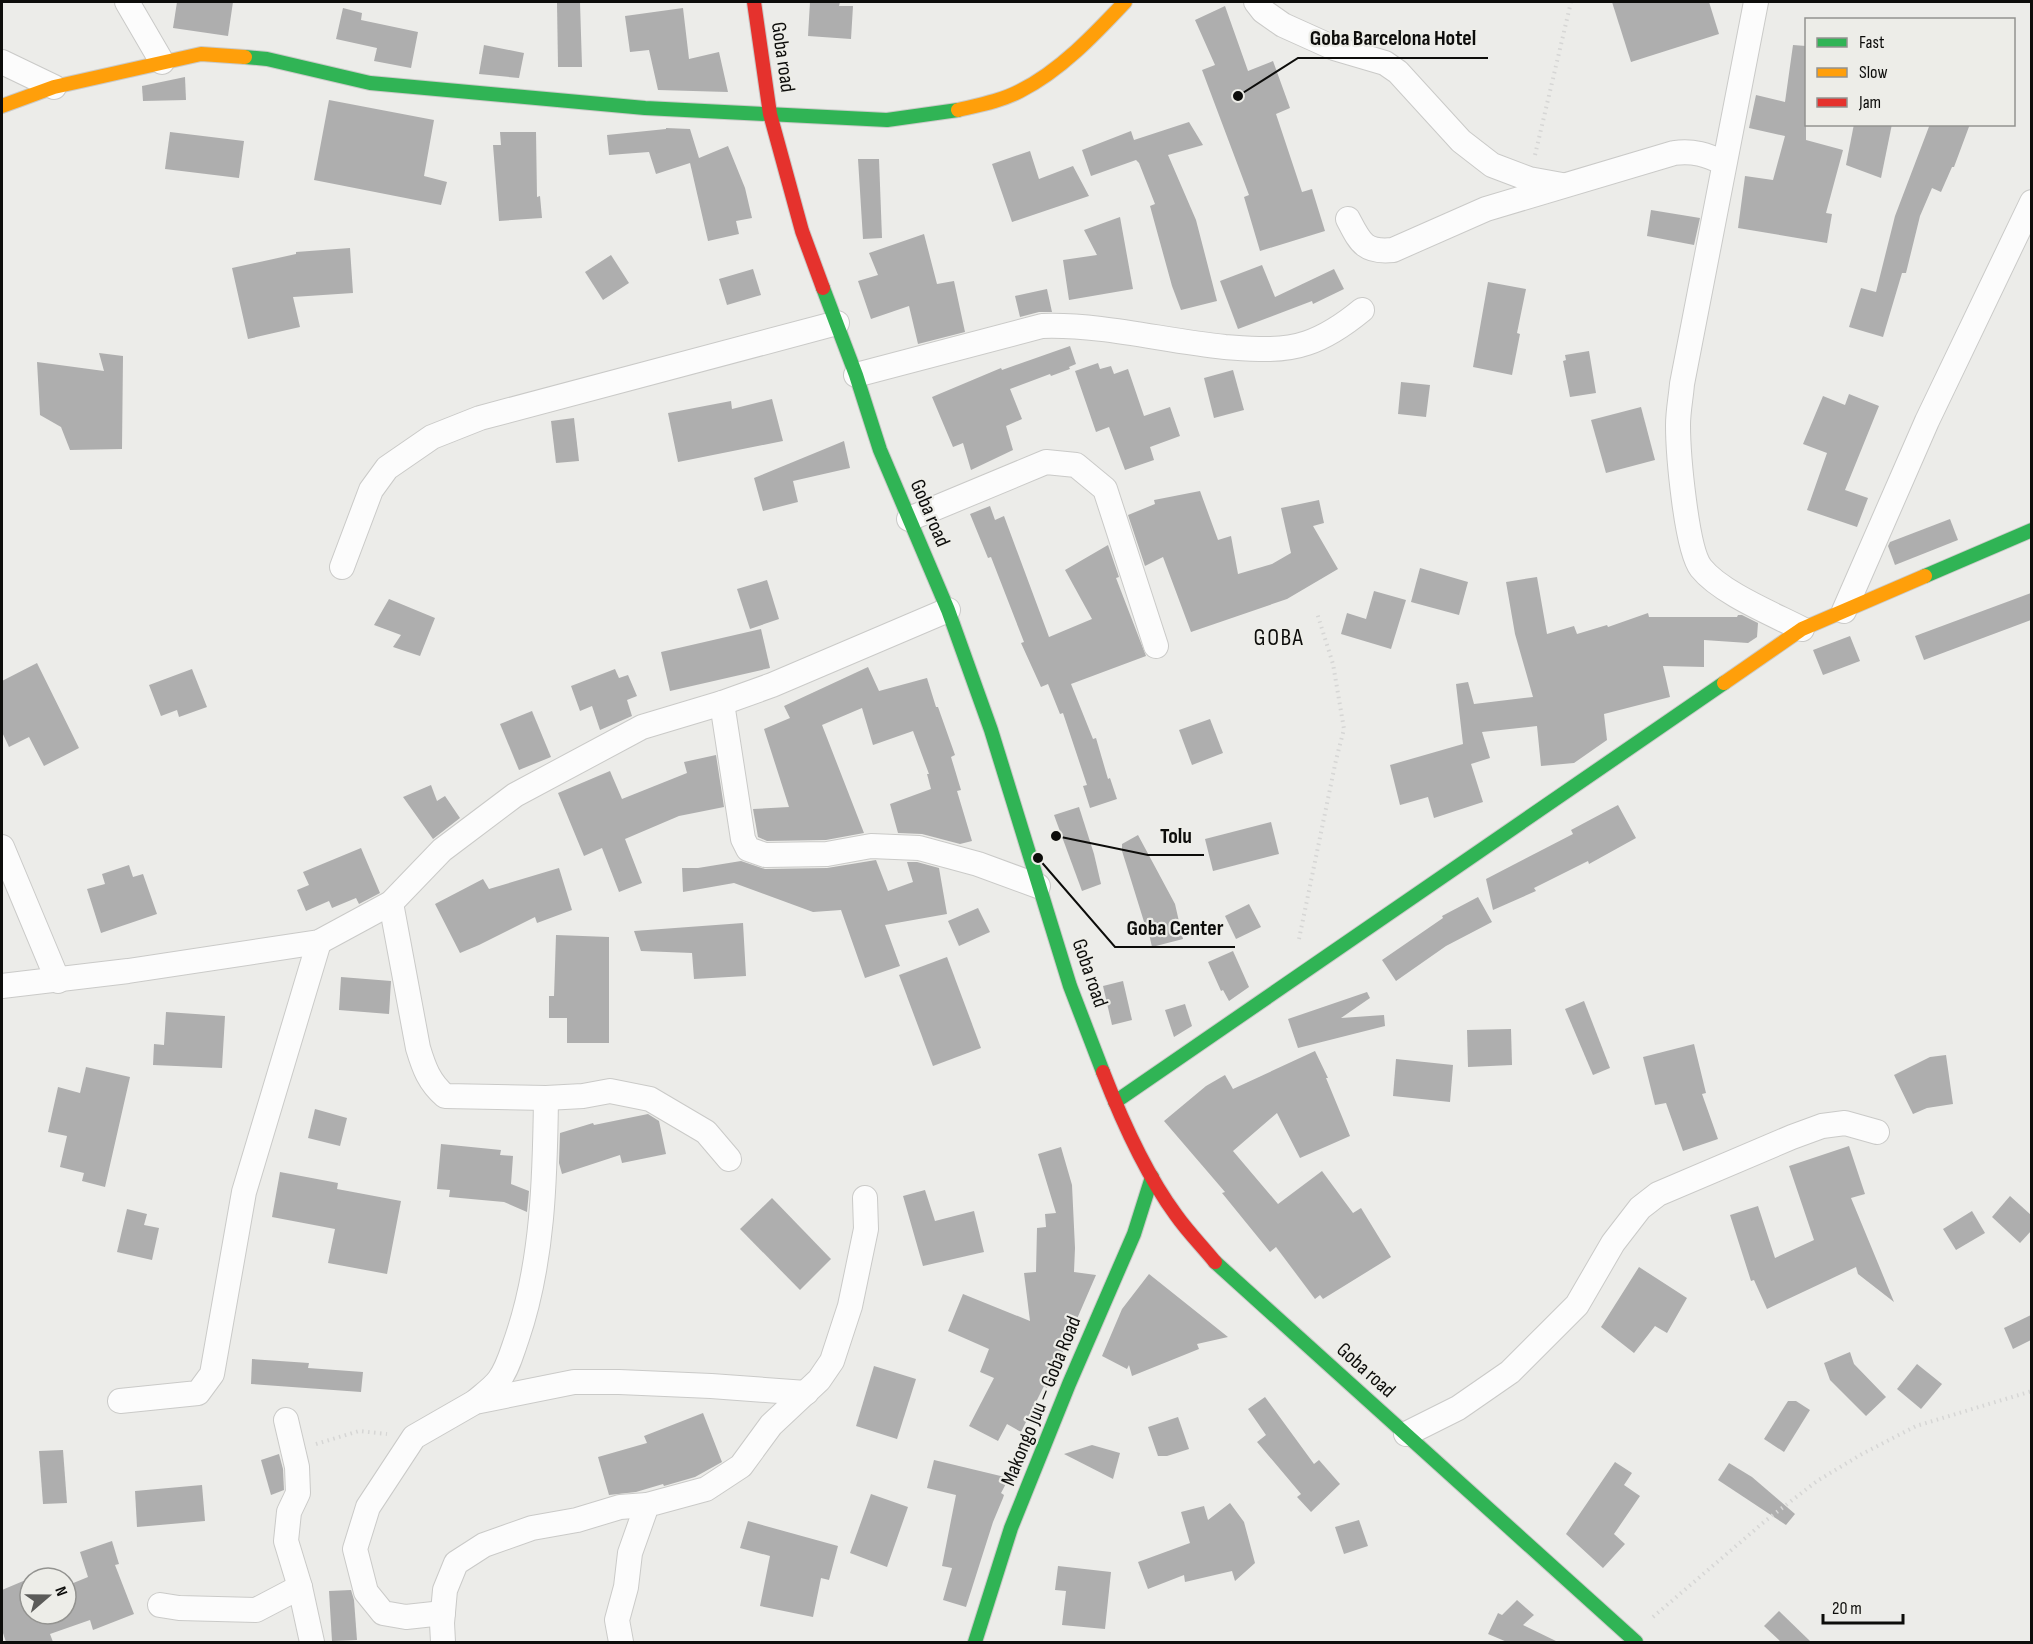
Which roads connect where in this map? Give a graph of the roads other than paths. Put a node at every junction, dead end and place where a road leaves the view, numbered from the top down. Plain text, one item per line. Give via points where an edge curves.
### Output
1 (127, 2) edge
2 (754, 2) edge
3 (1125, 2) edge
4 (1256, 2) edge
5 (1756, 2) edge
6 (2, 62) edge
7 (162, 62) junction
8 (54, 87) junction
9 (2, 106) edge
10 (770, 114) junction
11 (1724, 163) junction
12 (1566, 186) junction
13 (2031, 202) edge
14 (1348, 219) dead end
15 (1362, 310) dead end
16 (837, 323) junction
17 (856, 375) junction
18 (909, 519) junction
19 (2031, 530) edge
20 (342, 567) dead end
21 (948, 610) junction
22 (1844, 611) junction
23 (1802, 629) junction
24 (1156, 646) dead end
25 (722, 703) junction
26 (2, 847) edge
27 (1038, 886) junction
28 (391, 903) junction
29 (320, 942) junction
30 (58, 981) junction
31 (2, 986) edge
32 (546, 1098) junction
33 (1115, 1102) junction
34 (1877, 1132) dead end
35 (729, 1159) dead end
36 (1152, 1177) junction
37 (865, 1198) dead end
38 (806, 1393) junction
39 (120, 1401) dead end
40 (475, 1402) junction
41 (286, 1420) dead end
42 (1406, 1434) junction
43 (647, 1505) junction
44 (300, 1587) junction
45 (160, 1605) dead end
46 (443, 1613) junction
47 (1633, 1640) edge
48 (312, 1642) edge
49 (443, 1642) edge
50 (621, 1642) edge
51 (975, 1642) edge

1 - 7 street
2 - 10 street, Goba road
3 - 10 street via 1048,74 1019,92 990,103 887,120
4 - 12 street via 1283,25 1334,48 1384,63 1412,85 1461,141 1492,165
5 - 11 street
6 - 8 street
7 - 8 street
7 - 10 street via 201,54 267,58 370,83 645,108
8 - 9 street
10 - 16 street, Goba road via 802,231
11 - 12 street via 1704,154 1674,153
11 - 23 street via 1678,423 1691,542 1699,566 1715,582
12 - 14 street via 1486,209 1393,250 1370,249 1360,242
13 - 22 street via 1927,421
15 - 17 street via 1338,329 1306,344 1265,351 1071,325 1042,326
16 - 17 street, Goba road
16 - 20 street via 480,418 432,437 387,468 371,490
17 - 18 street, Goba road via 880,450
18 - 21 street, Goba road
18 - 24 street via 1046,462 1076,465 1105,489
19 - 22 street
21 - 25 street
21 - 27 street, Goba road via 991,730
22 - 23 street
23 - 33 street
25 - 27 street via 743,839 748,849 765,855 827,854 871,846 919,848
25 - 28 street via 642,727 515,795 442,850
26 - 30 street
27 - 33 street, Goba road via 1070,986
28 - 29 street
28 - 32 street via 418,1048 424,1070 434,1085 445,1096
29 - 30 street
29 - 39 street via 244,1192 212,1374 198,1393
30 - 31 street
32 - 35 street via 610,1091 650,1099 706,1132
32 - 40 street via 545,1179 521,1326 498,1381
33 - 36 street, Goba road
34 - 42 street via 1845,1123 1822,1126 1658,1194 1640,1208 1613,1243 1577,1305 1510,1372 1458,1408
36 - 42 street, Goba road via 1176,1215 1218,1266
36 - 51 street, Makongo Juu – Goba Road via 1134,1234 1011,1528
37 - 38 street via 866,1229 850,1306 832,1360
38 - 40 street via 574,1382
38 - 43 street via 771,1425 741,1466 706,1489
40 - 46 street via 414,1437 368,1507 355,1550 366,1592 383,1613 406,1617
41 - 44 street via 297,1467 298,1493 289,1512 286,1541
42 - 47 street, Goba road
43 - 46 street via 620,1507 532,1528 484,1545 456,1563 445,1590
43 - 50 street via 630,1553 617,1620
44 - 45 street via 256,1610
44 - 48 street
46 - 49 street

